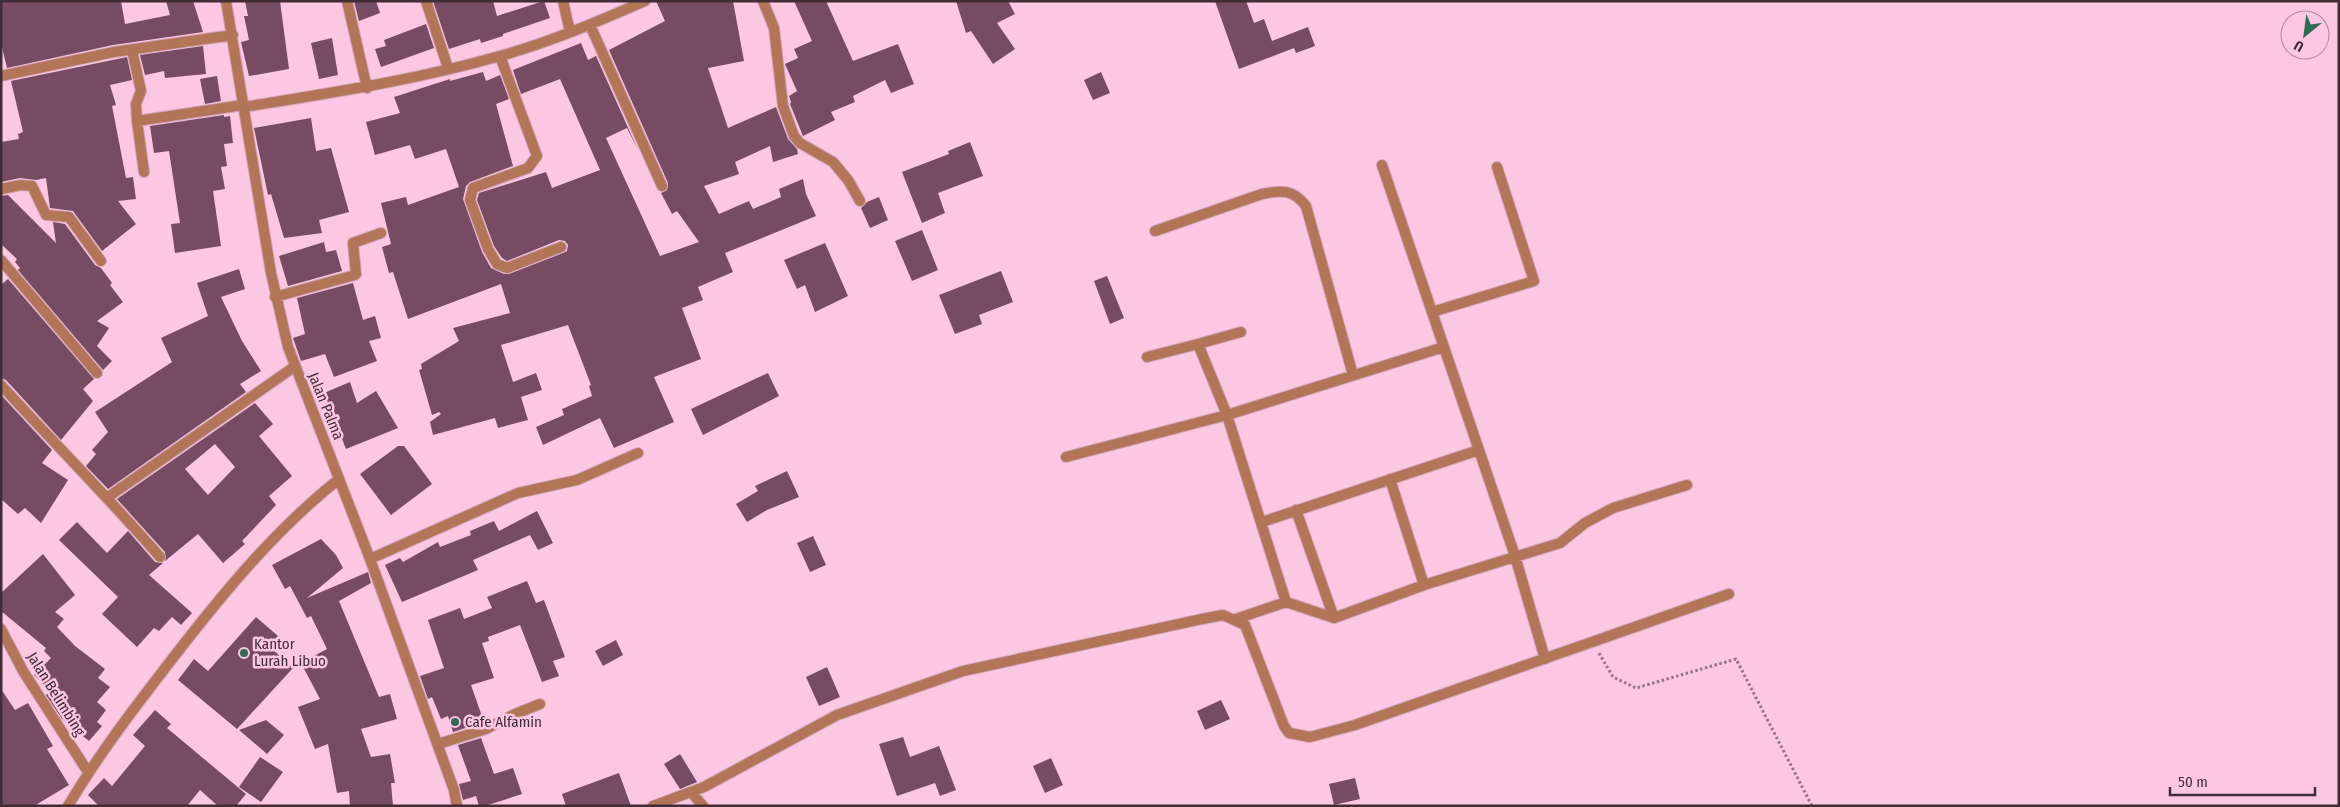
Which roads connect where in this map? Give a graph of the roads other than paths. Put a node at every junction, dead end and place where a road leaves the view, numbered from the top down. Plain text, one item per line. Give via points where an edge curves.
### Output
1 (226, 1) edge
2 (347, 1) edge
3 (426, 1) edge
4 (563, 1) edge
5 (645, 1) edge
6 (763, 1) edge
7 (590, 25) junction
8 (570, 32) junction
9 (233, 35) junction
10 (132, 50) junction
11 (500, 56) junction
12 (448, 68) junction
13 (1, 76) edge
14 (367, 88) junction
15 (244, 106) junction
16 (137, 121) junction
17 (1382, 165) dead end
18 (1498, 167) dead end
19 (144, 172) dead end
20 (662, 186) dead end
21 (1, 189) edge
22 (860, 201) dead end
23 (1155, 231) dead end
24 (382, 233) dead end
25 (560, 246) dead end
26 (1, 260) edge
27 (102, 261) dead end
28 (275, 297) junction
29 (1432, 312) junction
30 (1241, 332) dead end
31 (1198, 344) junction
32 (1444, 347) junction
33 (1147, 357) dead end
34 (294, 367) junction
35 (98, 373) dead end
36 (1353, 375) junction
37 (1, 385) edge
38 (1227, 415) junction
39 (1479, 450) junction
40 (638, 453) dead end
41 (1066, 457) dead end
42 (339, 479) junction
43 (1390, 479) junction
44 (1687, 485) dead end
45 (108, 497) junction
46 (1296, 510) junction
47 (1262, 522) junction
48 (1516, 556) junction
49 (160, 557) dead end
50 (370, 559) junction
51 (1424, 585) junction
52 (1729, 594) dead end
53 (1286, 602) junction
54 (1334, 618) junction
55 (1236, 619) junction
56 (1, 630) edge
57 (1545, 659) junction
58 (540, 704) dead end
59 (438, 744) junction
60 (88, 772) junction
61 (691, 792) junction
62 (68, 806) edge
63 (457, 806) edge
64 (654, 806) edge
65 (703, 806) edge

1 - 9 street, Jalan Palma
2 - 14 street
3 - 12 street
4 - 8 street
5 - 7 street
6 - 22 street via 774,28 783,106 794,136 833,162
7 - 8 street
7 - 20 street
8 - 11 street
9 - 10 street
9 - 15 street, Jalan Palma
10 - 13 street
10 - 16 street via 141,91 136,104
11 - 12 street
11 - 25 street via 537,156 528,168 473,188 470,200 488,249 503,268
12 - 14 street
14 - 15 street
15 - 16 street
15 - 28 street, Jalan Palma
16 - 19 street
17 - 29 street
18 - 29 street via 1534,281
21 - 27 street via 32,186 46,215 69,217
23 - 36 street via 1262,194 1294,193 1306,206
24 - 28 street via 353,243 356,274
26 - 35 street
28 - 34 street, Jalan Palma
29 - 32 street
30 - 31 street
31 - 33 street
31 - 38 street
32 - 36 street
32 - 39 street
34 - 42 street, Jalan Palma
34 - 45 street
36 - 38 street
37 - 45 street
38 - 41 street
38 - 47 street
39 - 43 street
39 - 48 street
40 - 50 street via 577,480 518,493
42 - 50 street, Jalan Palma
42 - 60 street via 268,543 215,604
43 - 46 street
43 - 51 street
44 - 48 street via 1612,508 1560,543
45 - 49 street
46 - 47 street
46 - 54 street
47 - 53 street
48 - 51 street
48 - 57 street
50 - 59 street, Jalan Palma
51 - 54 street
52 - 57 street
53 - 54 street
53 - 55 street
55 - 57 street via 1245,625 1284,726 1289,733 1298,736 1310,737 1355,726
55 - 61 street via 1223,615 963,671 837,715
56 - 60 street, Jalan Belimbing via 22,671
58 - 59 street via 486,729
59 - 63 street, Jalan Palma
60 - 62 street
61 - 64 street
61 - 65 street

